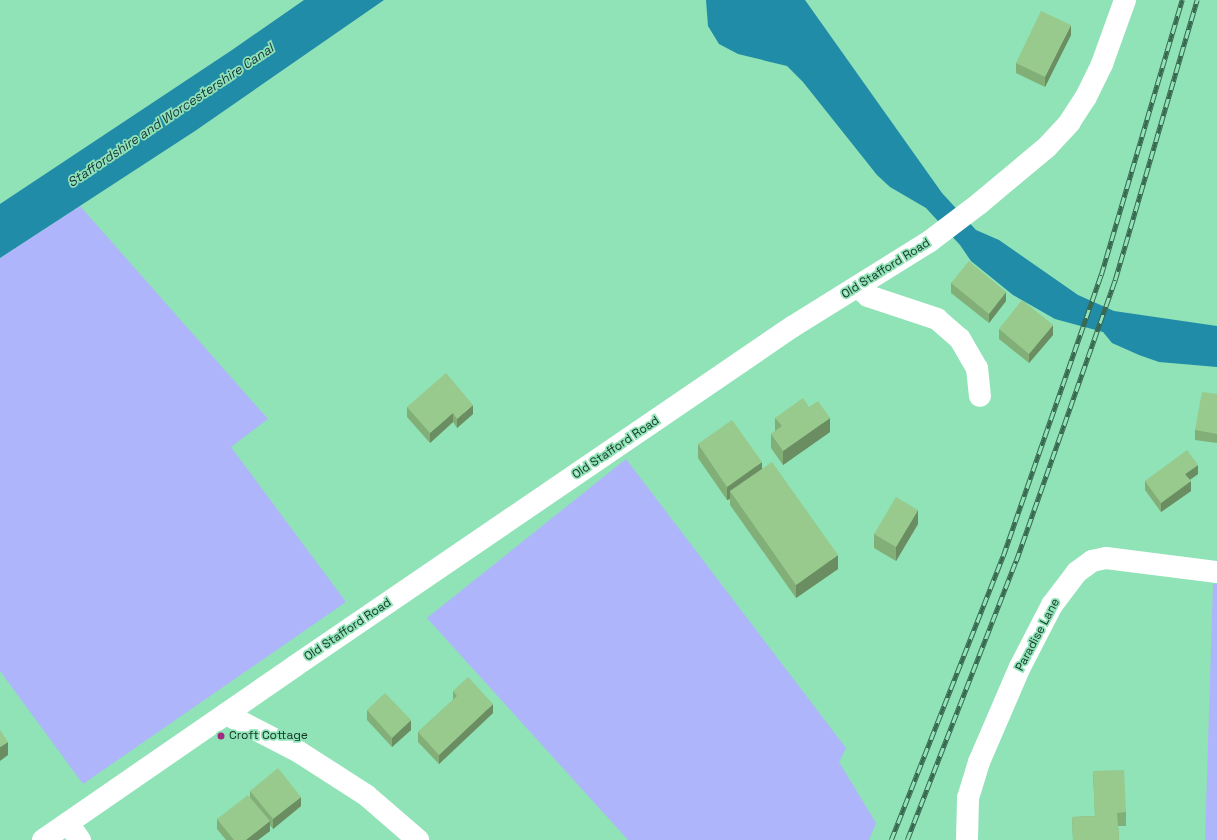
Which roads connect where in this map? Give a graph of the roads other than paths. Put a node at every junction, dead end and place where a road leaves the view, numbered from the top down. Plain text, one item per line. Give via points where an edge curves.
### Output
1 (1125, 0) edge
2 (858, 287) junction
3 (980, 396) dead end
4 (1217, 572) edge
5 (226, 714) junction
6 (74, 831) edge
7 (42, 840) edge
8 (418, 840) edge
9 (967, 840) edge

1 - 2 street, Old Stafford Road via 1102,64 1086,97 1047,147 930,241
2 - 3 street via 868,296 937,319 960,339 977,368
2 - 5 street, Old Stafford Road via 792,327
4 - 9 street, Paradise Lane via 1106,558 1092,561 1077,572 1052,605 1020,667 979,762 968,798
5 - 6 street, Old Stafford Road
5 - 8 street via 299,752 366,796
6 - 7 street, Old Stafford Road

